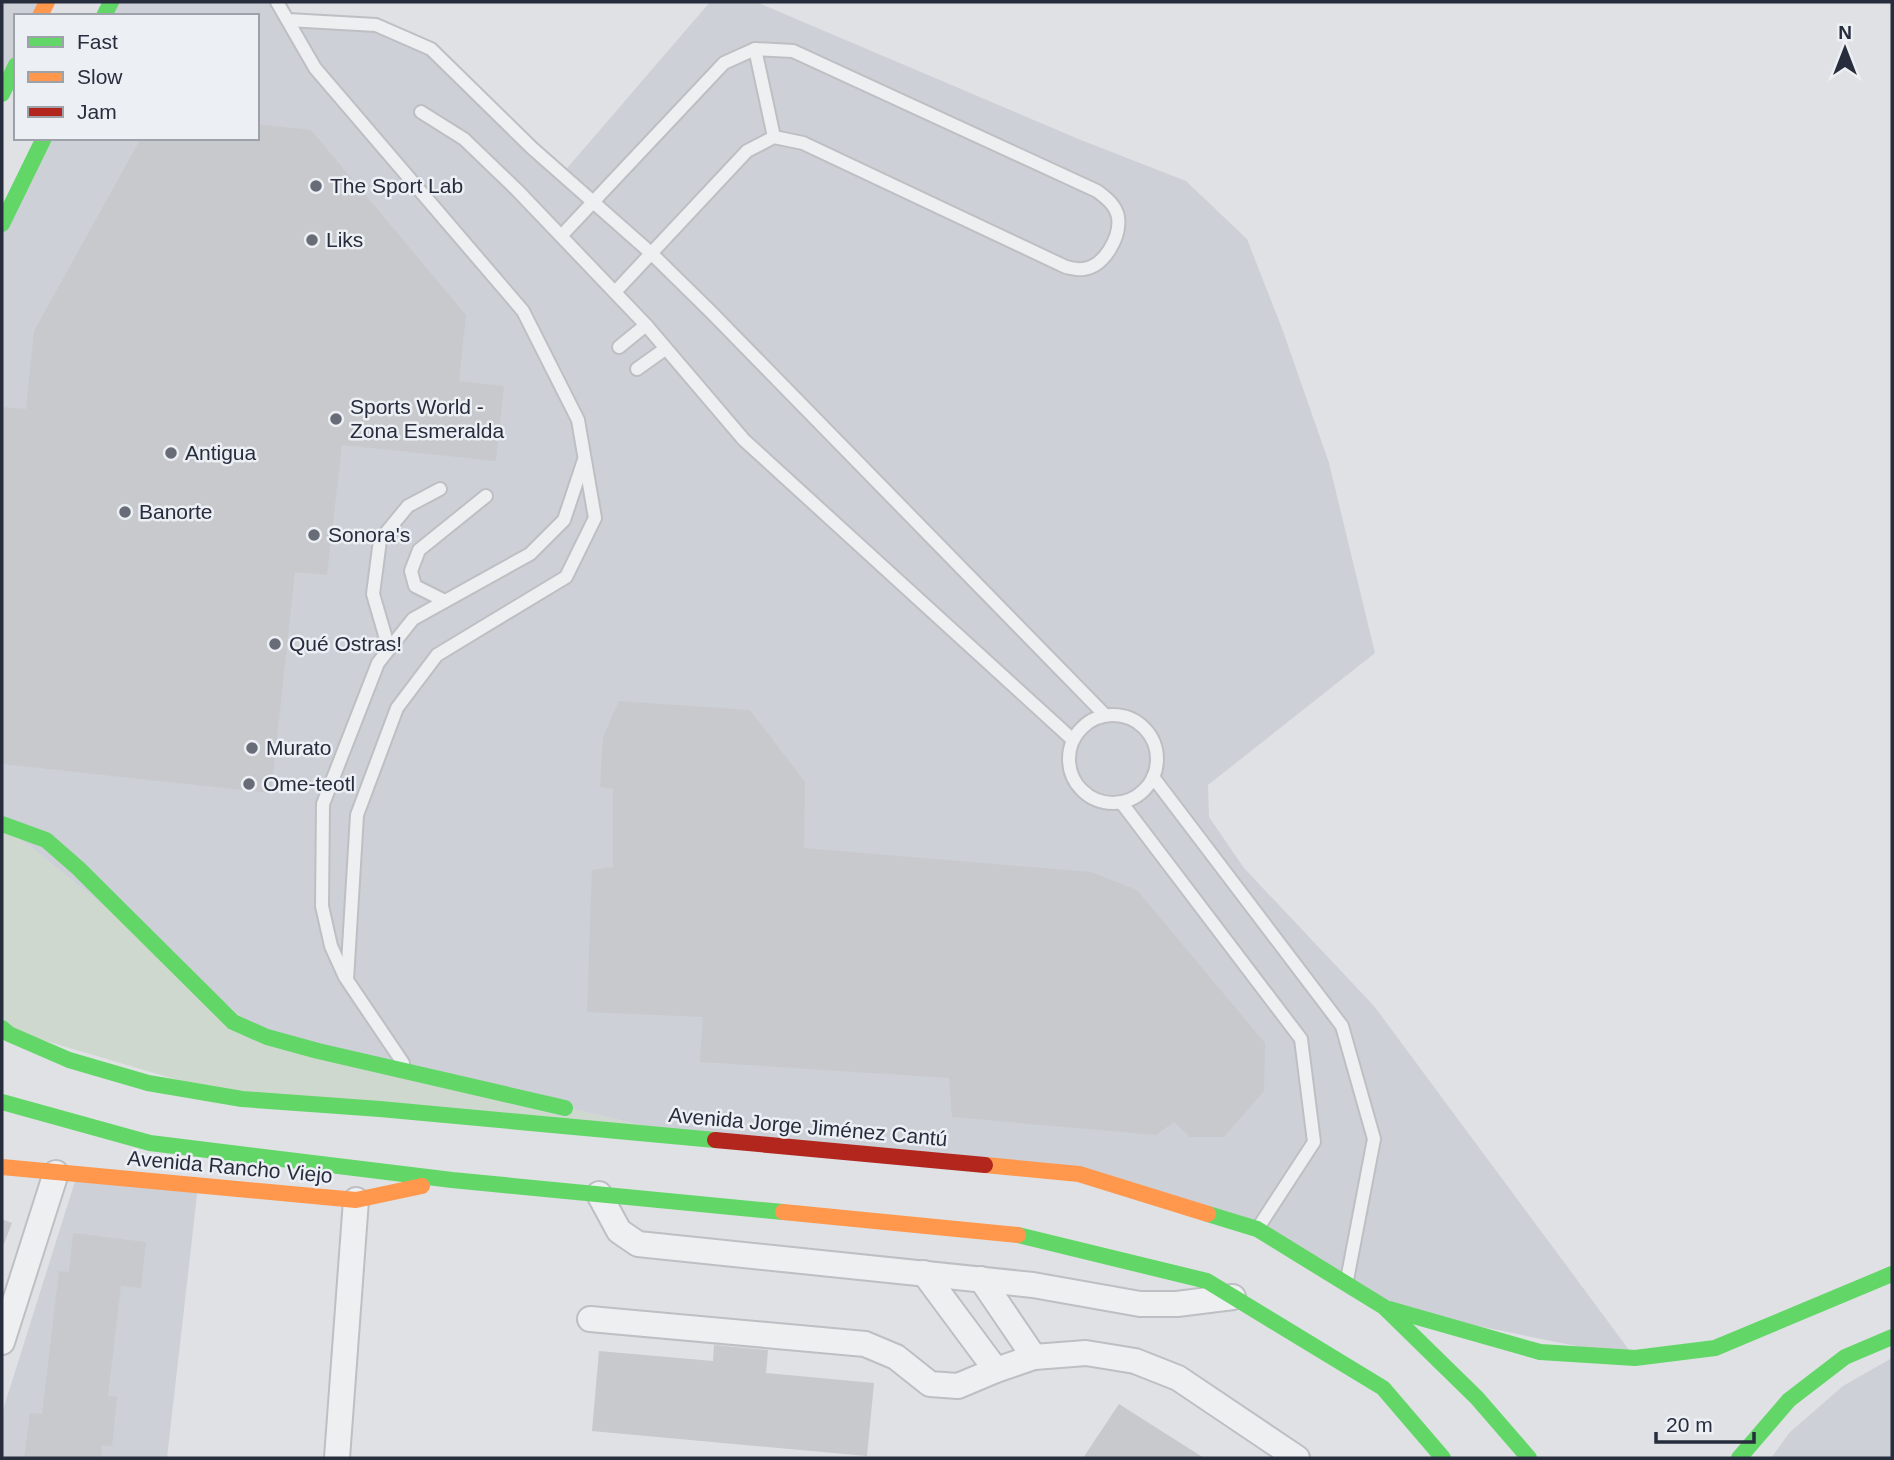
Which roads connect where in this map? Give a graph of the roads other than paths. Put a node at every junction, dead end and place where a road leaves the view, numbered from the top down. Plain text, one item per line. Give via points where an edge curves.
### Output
1 (277, 2) edge
2 (288, 20) junction
3 (755, 49) junction
4 (14, 69) edge
5 (2, 94) edge
6 (421, 112) dead end
7 (774, 137) junction
8 (43, 140) edge
9 (593, 201) junction
10 (2, 224) edge
11 (562, 235) junction
12 (652, 254) junction
13 (615, 292) junction
14 (646, 325) junction
15 (619, 347) dead end
16 (665, 349) junction
17 (637, 369) dead end
18 (585, 459) junction
19 (440, 489) dead end
20 (486, 496) dead end
21 (445, 601) junction
22 (389, 649) junction
23 (1105, 715) junction
24 (1073, 740) junction
25 (1153, 777) junction
26 (1121, 802) junction
27 (2, 824) edge
28 (347, 980) junction
29 (2, 1028) edge
30 (409, 1072) junction
31 (2, 1102) edge
32 (691, 1137) junction
33 (2, 1167) edge
34 (56, 1173) junction
35 (452, 1180) junction
36 (599, 1195) junction
37 (356, 1200) junction
38 (1257, 1229) junction
39 (924, 1273) junction
40 (1892, 1274) edge
41 (981, 1279) junction
42 (1347, 1284) junction
43 (1233, 1297) junction
44 (1384, 1307) junction
45 (590, 1319) dead end
46 (1892, 1337) edge
47 (2, 1342) edge
48 (1034, 1357) junction
49 (996, 1370) junction
50 (337, 1458) edge
51 (1297, 1458) edge
52 (1443, 1458) edge
53 (1529, 1458) edge
54 (1739, 1458) edge

1 - 2 lane
2 - 9 lane via 376,25 431,49
2 - 18 lane via 315,68 523,311 578,420
3 - 7 lane
3 - 7 lane via 793,51 1097,191 1111,201 1118,217 1116,234 1100,262 1084,270 1066,267 803,143
3 - 9 lane via 724,63
4 - 5 main road
6 - 11 lane via 464,139
7 - 12 lane via 747,151
8 - 10 main road
9 - 11 lane
9 - 12 lane
11 - 13 lane
12 - 13 lane
12 - 23 lane
13 - 14 lane
14 - 15 lane
14 - 16 lane
16 - 17 lane
16 - 24 lane via 744,440
18 - 21 lane via 564,520 530,554
18 - 28 lane via 594,517 566,577 437,655 397,708 357,815
19 - 22 lane via 408,506 380,540 373,594
20 - 21 lane via 419,550 411,571 415,586
21 - 22 lane via 413,619
22 - 28 lane via 378,663 323,804 322,906 331,947
23 - 24 lane via 1091,720
23 - 25 lane via 1132,719 1152,737 1157,750
24 - 26 lane via 1069,760 1074,780 1094,799
25 - 26 lane via 1146,789
25 - 42 lane via 1342,1026 1374,1139
26 - 38 lane via 1301,1039 1314,1142
27 - 30 main road via 46,840 233,1022 267,1037
28 - 30 lane
29 - 32 main road, Avenida Jorge Jiménez Cantú via 69,1060 148,1083 242,1099
30 - 32 main road
31 - 35 main road via 150,1143
32 - 38 main road, Avenida Jorge Jiménez Cantú via 1079,1174
33 - 34 main road, Avenida Rancho Viejo
34 - 37 main road, Avenida Rancho Viejo
34 - 47 street
35 - 36 main road
35 - 37 main road, Avenida Rancho Viejo
36 - 39 street via 619,1231 638,1244
36 - 43 main road via 1028,1236 1208,1281
37 - 50 street
38 - 42 main road, Avenida Jorge Jiménez Cantú
39 - 41 street
39 - 49 street
40 - 44 main road via 1716,1348 1635,1358 1540,1352
41 - 43 street via 1140,1304
41 - 48 street
42 - 44 main road, Avenida Jorge Jiménez Cantú
43 - 52 main road via 1383,1388
44 - 53 main road, Avenida Jorge Jiménez Cantú via 1477,1398
45 - 49 street via 865,1344 896,1357 930,1384 958,1386
46 - 54 main road via 1845,1357 1789,1400
48 - 49 street
48 - 51 street via 1086,1353 1135,1362 1178,1378

